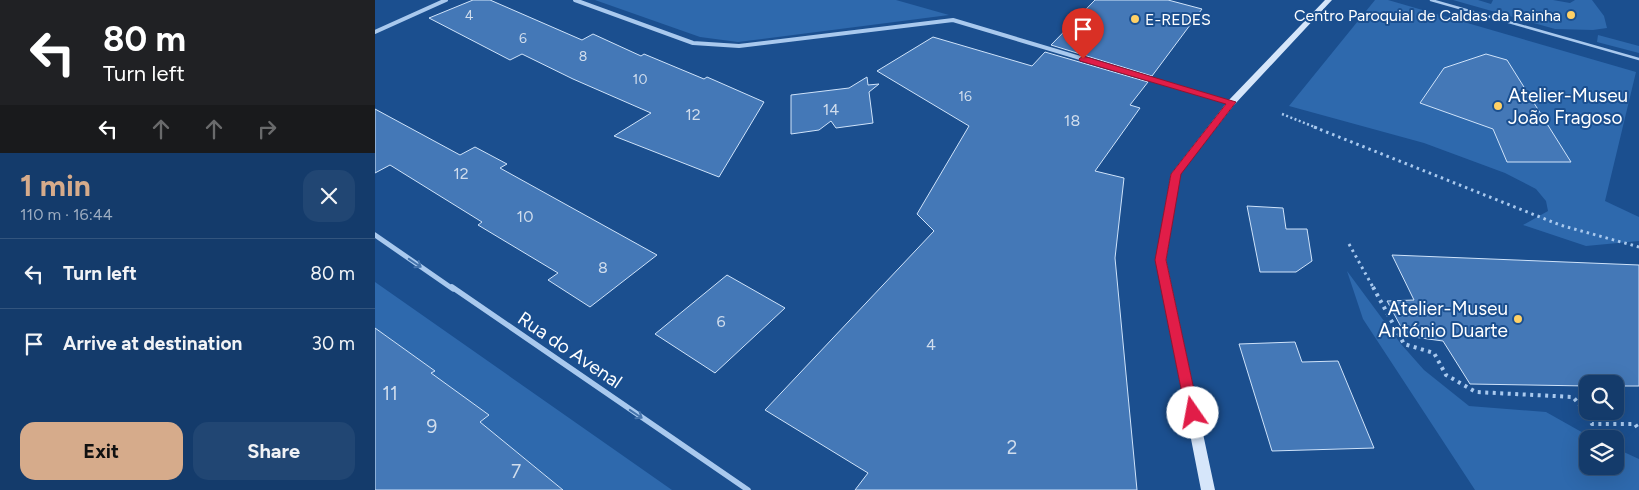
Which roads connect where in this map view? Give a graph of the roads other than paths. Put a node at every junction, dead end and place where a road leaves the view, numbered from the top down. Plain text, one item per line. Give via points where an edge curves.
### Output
1 (446, 0) edge
2 (575, 0) edge
3 (1329, 0) edge
4 (1431, 0) edge
5 (375, 32) edge
6 (1639, 59) edge
7 (1231, 102) junction
8 (375, 235) edge
9 (748, 490) edge
10 (1208, 490) edge

1 - 5 street
2 - 7 street via 693,43 739,46 953,20
3 - 7 main road
4 - 6 lane
7 - 10 main road via 1176,174 1161,260
8 -> 9 street, Rua do Avenal

